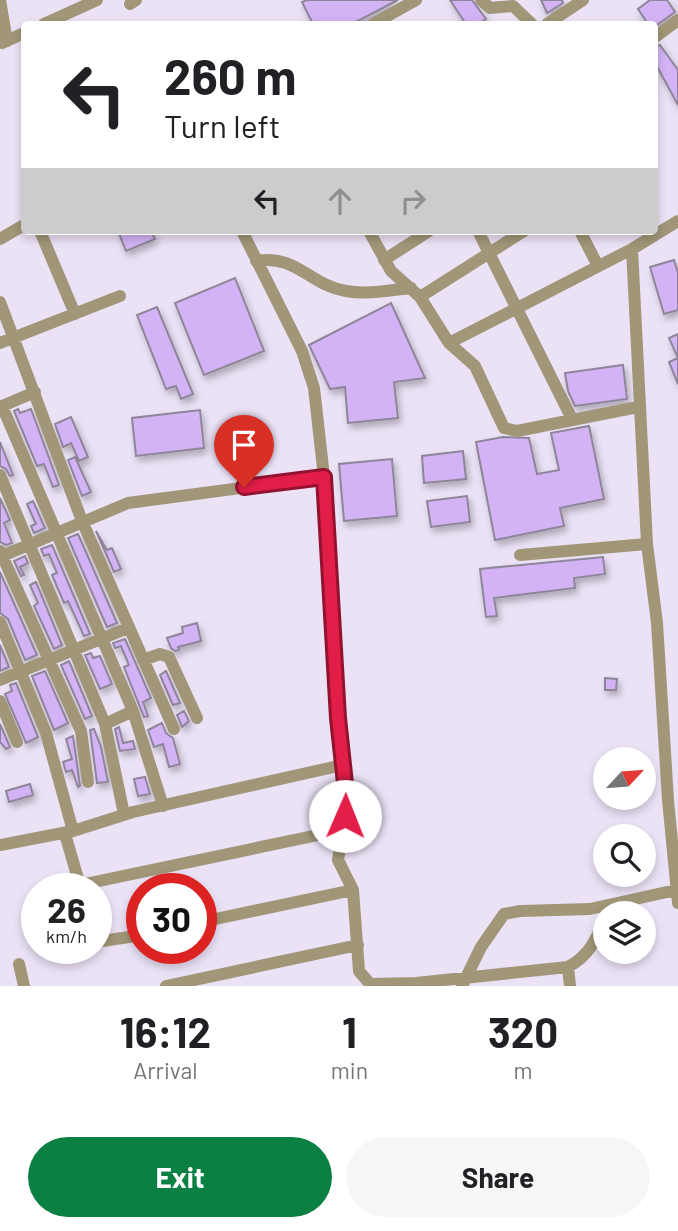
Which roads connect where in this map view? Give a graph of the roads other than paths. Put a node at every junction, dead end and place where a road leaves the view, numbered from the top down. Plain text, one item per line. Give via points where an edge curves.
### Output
1 (0, 0) edge
2 (97, 0) edge
3 (415, 0) edge
4 (481, 0) edge
5 (583, 0) edge
6 (678, 20) edge
7 (51, 21) edge
8 (378, 21) edge
9 (529, 21) edge
10 (552, 21) edge
11 (21, 34) edge
12 (658, 35) edge
13 (4, 42) edge
14 (678, 221) edge
15 (21, 227) edge
16 (658, 227) edge
17 (42, 235) edge
18 (244, 235) edge
19 (371, 235) edge
20 (423, 235) edge
21 (480, 235) edge
22 (517, 235) edge
23 (582, 235) edge
24 (648, 235) edge
25 (0, 239) edge
26 (632, 249) junction
27 (489, 252) junction
28 (384, 260) junction
29 (256, 261) junction
30 (597, 266) junction
31 (415, 293) junction
32 (120, 296) dead end
33 (0, 302) edge
34 (518, 307) junction
35 (75, 314) junction
36 (13, 338) junction
37 (449, 343) junction
38 (0, 344) edge
39 (35, 392) junction
40 (1, 406) edge
41 (638, 407) junction
42 (572, 419) junction
43 (0, 475) edge
44 (324, 477) junction
45 (82, 521) junction
46 (55, 533) junction
47 (28, 543) junction
48 (647, 544) junction
49 (1, 555) edge
50 (520, 555) dead end
51 (0, 622) edge
52 (128, 628) junction
53 (102, 639) junction
54 (75, 651) junction
55 (143, 660) junction
56 (48, 662) junction
57 (22, 673) junction
58 (0, 680) edge
59 (0, 701) edge
60 (132, 711) junction
61 (197, 718) dead end
62 (105, 724) junction
63 (174, 729) dead end
64 (18, 742) dead end
65 (343, 765) junction
66 (88, 782) dead end
67 (163, 806) junction
68 (124, 814) junction
69 (342, 830) junction
70 (69, 832) junction
71 (0, 845) edge
72 (78, 873) edge
73 (676, 875) edge
74 (112, 880) edge
75 (353, 890) junction
76 (677, 896) edge
77 (655, 901) edge
78 (593, 912) edge
79 (217, 919) edge
80 (358, 945) junction
81 (593, 947) edge
82 (19, 964) dead end
83 (569, 967) junction
84 (366, 981) edge
85 (464, 981) edge
86 (23, 986) edge
87 (166, 986) edge
88 (570, 986) edge

1 - 13 street
2 - 7 street
3 - 8 street
4 - 9 street via 490,8 513,6
5 - 10 street
6 - 12 street
11 - 13 street
14 - 16 street
15 - 25 street
17 - 35 street
18 - 29 street
19 - 28 street
20 - 28 street
21 - 27 street
22 - 27 street
23 - 30 street
24 - 26 street
26 - 30 street
26 - 41 street
27 - 31 street
27 - 34 street
28 - 31 street
29 - 31 street via 282,260 346,292
29 - 44 street via 302,351 314,388
30 - 34 street
31 - 37 street
32 - 35 street
33 - 36 street
34 - 37 street
34 - 42 street
35 - 36 street
36 - 38 street
36 - 39 street
37 - 42 street via 475,366 504,428 516,431
39 - 40 street
39 - 45 street
40 - 46 street
41 - 42 street
41 - 48 street
43 - 47 street
44 - 45 street via 138,500
44 - 65 street
45 - 46 street
45 - 52 street
46 - 47 street
46 - 53 street
47 - 49 street
47 - 54 street
48 - 50 street
48 - 73 street
49 - 56 street
51 - 57 street
52 - 53 street
52 - 55 street
53 - 54 street
53 - 60 street
54 - 56 street
54 - 62 street
55 - 61 street via 167,654
55 - 63 street
56 - 57 street
56 - 66 street via 80,731
57 - 58 street
57 - 70 street via 46,733
59 - 64 street
60 - 62 street
60 - 67 street
62 - 68 street
65 - 67 street
65 - 69 street via 347,802
67 - 68 street
68 - 70 street
69 - 74 street
69 - 75 street via 338,860
70 - 71 street
70 - 72 street
73 - 76 street
75 - 79 street
75 - 80 street
76 - 77 street
78 - 85 street via 504,914
80 - 84 street via 359,971
80 - 87 street
81 - 83 street
82 - 86 street
83 - 85 street
83 - 88 street
84 - 85 street

